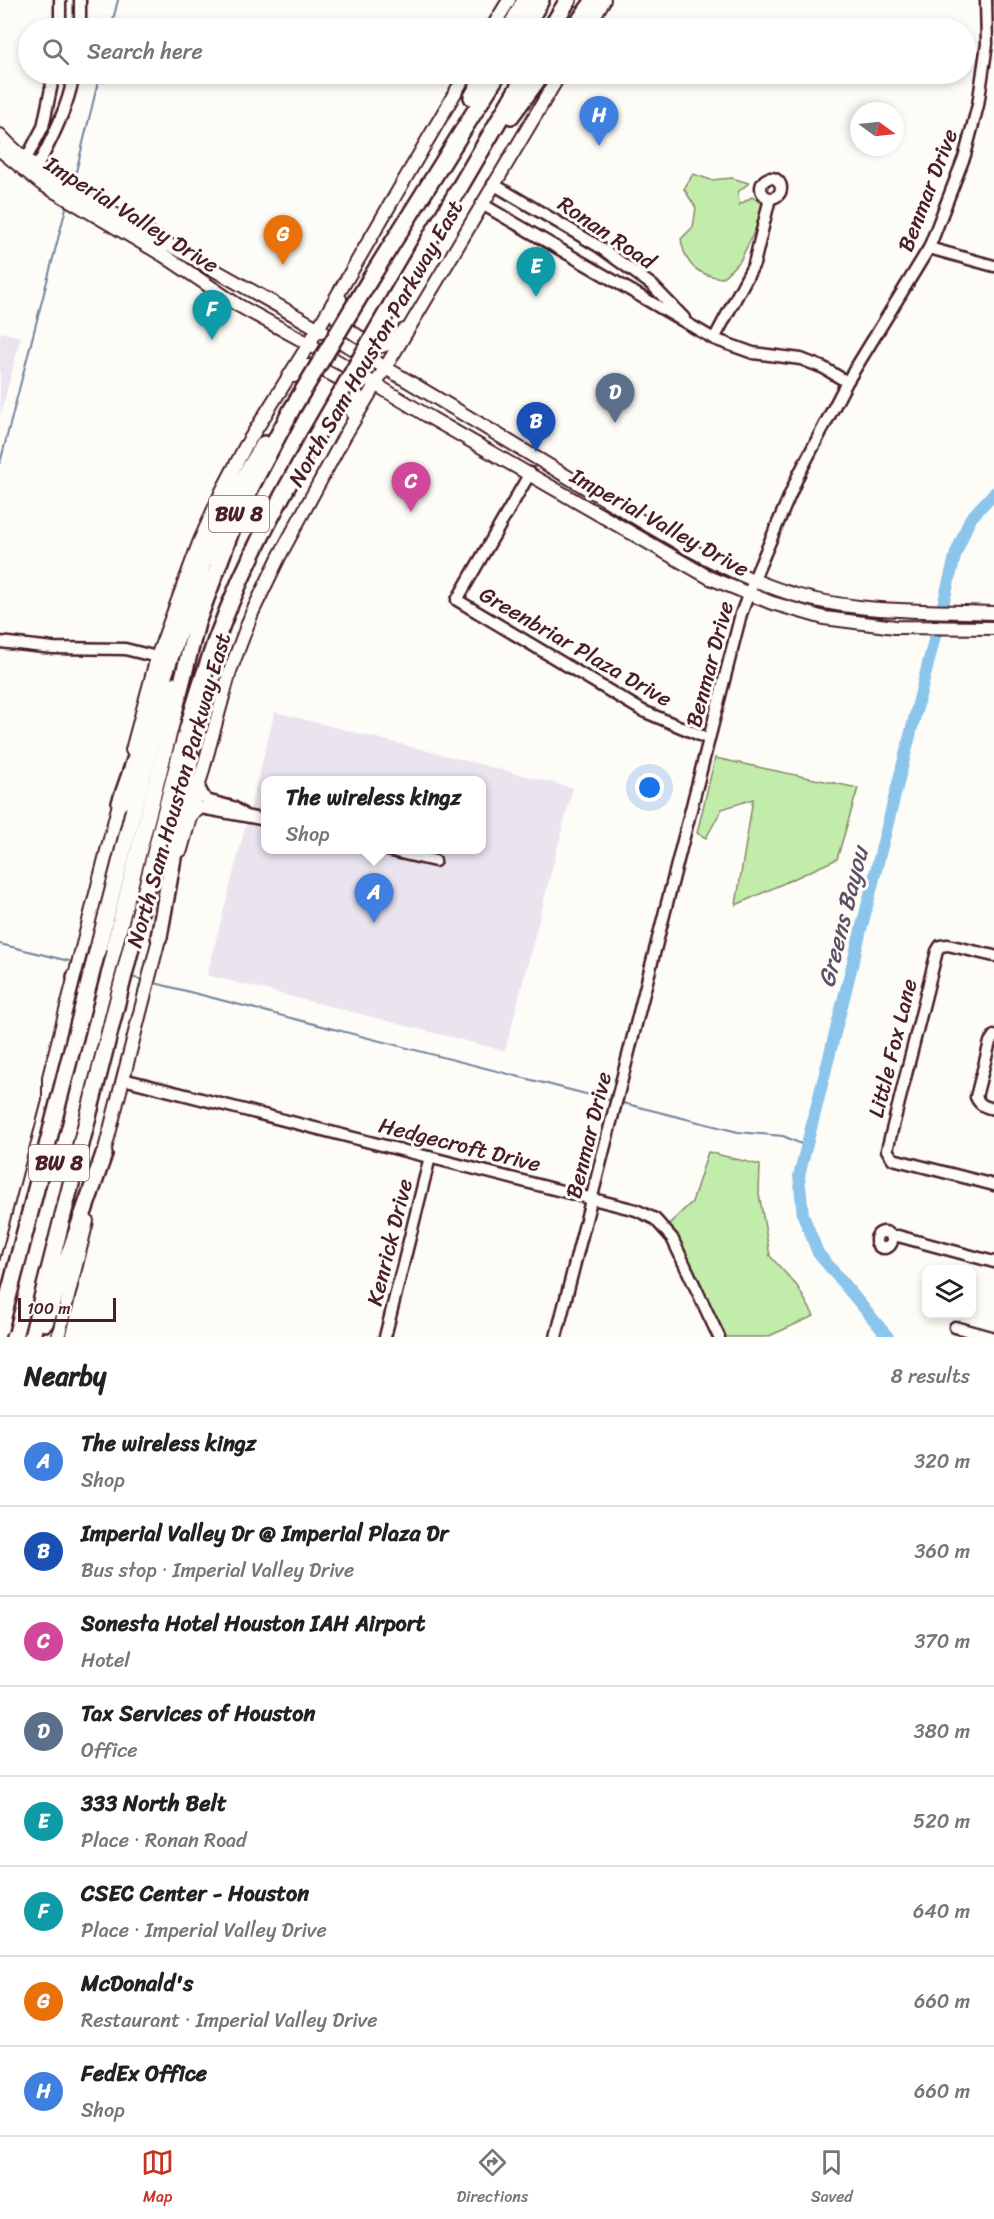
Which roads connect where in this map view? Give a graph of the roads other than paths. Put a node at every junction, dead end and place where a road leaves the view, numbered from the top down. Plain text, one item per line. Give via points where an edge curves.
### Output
1 (60, 0) edge
2 (80, 0) edge
3 (508, 0) edge
4 (525, 0) edge
5 (541, 0) edge
6 (567, 0) edge
7 (594, 0) edge
8 (604, 0) edge
9 (986, 0) edge
10 (60, 18) edge
11 (80, 18) edge
12 (498, 18) edge
13 (515, 18) edge
14 (531, 18) edge
15 (557, 18) edge
16 (581, 18) edge
17 (593, 18) edge
18 (52, 84) edge
19 (71, 84) edge
20 (460, 84) edge
21 (479, 84) edge
22 (492, 84) edge
23 (520, 84) edge
24 (535, 84) edge
25 (554, 84) edge
26 (0, 135) edge
27 (0, 150) edge
28 (29, 166) junction
29 (463, 184) junction
30 (493, 184) junction
31 (770, 198) dead end
32 (82, 201) junction
33 (482, 204) junction
34 (405, 223) junction
35 (929, 248) junction
36 (202, 263) junction
37 (624, 265) junction
38 (994, 266) edge
39 (350, 273) junction
40 (193, 276) junction
41 (613, 280) junction
42 (412, 324) junction
43 (691, 324) junction
44 (318, 328) junction
45 (714, 339) junction
46 (309, 344) junction
47 (385, 368) junction
48 (847, 382) junction
49 (375, 384) junction
50 (282, 386) junction
51 (292, 409) junction
52 (344, 437) junction
53 (510, 444) junction
54 (502, 458) junction
55 (530, 473) junction
56 (269, 520) junction
57 (753, 580) junction
58 (748, 595) junction
59 (857, 607) junction
60 (994, 613) edge
61 (855, 622) junction
62 (994, 628) edge
63 (0, 642) edge
64 (157, 657) junction
65 (709, 739) junction
66 (198, 786) junction
67 (120, 803) junction
68 (243, 814) junction
69 (189, 817) junction
70 (261, 819) edge
71 (407, 854) edge
72 (435, 861) dead end
73 (159, 937) junction
74 (105, 951) junction
75 (994, 956) edge
76 (75, 977) junction
77 (994, 1036) edge
78 (123, 1079) junction
79 (994, 1109) edge
80 (104, 1154) junction
81 (430, 1157) junction
82 (994, 1185) edge
83 (592, 1197) junction
84 (892, 1237) dead end
85 (994, 1262) edge
86 (0, 1286) edge
87 (955, 1327) dead end
88 (0, 1329) edge
89 (13, 1337) edge
90 (32, 1337) edge
91 (38, 1337) edge
92 (58, 1337) edge
93 (384, 1337) edge
94 (556, 1337) edge
95 (719, 1337) edge
96 (991, 1337) edge

1 - 10 street
2 - 11 street
3 - 12 main road
4 - 13 highway
5 - 14 highway
6 - 15 highway
7 - 16 highway
8 - 17 main road
9 - 35 street, Benmar Drive via 987,44 978,105 965,155
18 - 28 street
19 - 28 street via 60,120
20 - 39 main road
21 - 34 highway via 414,199
22 - 34 highway, North Sam Houston Parkway East / BW 8
23 - 29 highway, North Sam Houston Parkway East / BW 8
24 - 29 highway
25 - 30 main road, North Sam Houston Parkway East
26 - 28 main road, Imperial Valley Drive
27 - 28 main road, Imperial Valley Drive
28 - 32 main road, Imperial Valley Drive
29 - 56 highway, North Sam Houston Parkway East / BW 8, bridge
30 - 33 main road, North Sam Houston Parkway East
30 - 37 street, Ronan Road
31 - 45 street via 754,264
32 - 36 main road, Imperial Valley Drive
32 - 40 main road, Imperial Valley Drive
33 - 41 street, Ronan Road
33 - 42 main road, North Sam Houston Parkway East
34 - 51 highway, North Sam Houston Parkway East / BW 8, bridge
35 - 38 street
35 - 48 street, Benmar Drive
36 - 40 main road
36 - 44 main road, Imperial Valley Drive
37 - 41 street
37 - 43 street, Ronan Road via 652,285
39 - 42 main road via 337,309 340,325 377,346
39 - 44 main road
40 - 46 main road, Imperial Valley Drive
41 - 43 street, Ronan Road
42 - 47 main road, North Sam Houston Parkway East
43 - 45 street, Ronan Road
44 - 46 main road
44 - 47 main road, Imperial Valley Drive
45 - 48 street, Ronan Road via 753,353 801,359
46 - 49 main road, Imperial Valley Drive
46 - 50 main road
47 - 49 main road, North Sam Houston Parkway East
47 - 53 main road, Imperial Valley Drive
48 - 57 street, Benmar Drive via 797,480
49 - 52 main road, North Sam Houston Parkway East
49 - 54 main road, Imperial Valley Drive
50 - 52 main road via 308,366 326,371 354,389 356,404
50 - 64 main road via 216,503
51 - 67 highway via 262,446 228,504 202,562
51 - 74 highway, North Sam Houston Parkway East / BW 8 via 234,523 151,741
52 - 66 main road, North Sam Houston Parkway East via 252,613 230,671
53 - 54 main road
53 - 57 main road, Imperial Valley Drive via 710,561
54 - 55 main road, Imperial Valley Drive
55 - 58 main road, Imperial Valley Drive via 680,561
55 - 65 street, Greenbriar Plaza Drive via 457,600 643,711
56 - 73 highway via 205,702 189,766
56 - 90 highway, North Sam Houston Parkway East / BW 8 via 230,606 191,718
57 - 58 street, Benmar Drive
57 - 59 main road, Imperial Valley Drive via 811,599
58 - 61 main road, Imperial Valley Drive via 799,612
58 - 65 street, Benmar Drive
59 - 60 main road, Imperial Valley Drive
59 - 61 main road
61 - 62 main road, Imperial Valley Drive
63 - 64 street via 53,648 125,649
64 - 67 main road
65 - 83 street, Benmar Drive
66 - 68 street via 206,800 233,807
66 - 69 main road, North Sam Houston Parkway East
67 - 76 main road
68 - 69 street via 201,808
68 - 70 street
69 - 73 main road, North Sam Houston Parkway East
71 - 72 street
73 - 78 main road, North Sam Houston Parkway East
74 - 88 highway, bridge
74 - 89 highway, North Sam Houston Parkway East / BW 8 via 103,989
75 - 82 street, Little Fox Lane via 948,945 937,951 887,1150 893,1159
76 - 86 main road via 49,1077 49,1101
76 - 89 highway via 76,995 20,1281
77 - 79 street via 976,1097 984,1107
78 - 80 main road, North Sam Houston Parkway East
78 - 81 street, Hedgecroft Drive
80 - 91 highway
80 - 92 main road, North Sam Houston Parkway East
81 - 83 street, Hedgecroft Drive
81 - 93 street, Kenrick Drive
83 - 94 street, Benmar Drive
83 - 95 street, Hedgecroft Drive via 636,1210 668,1231
84 - 85 street
87 - 96 street

